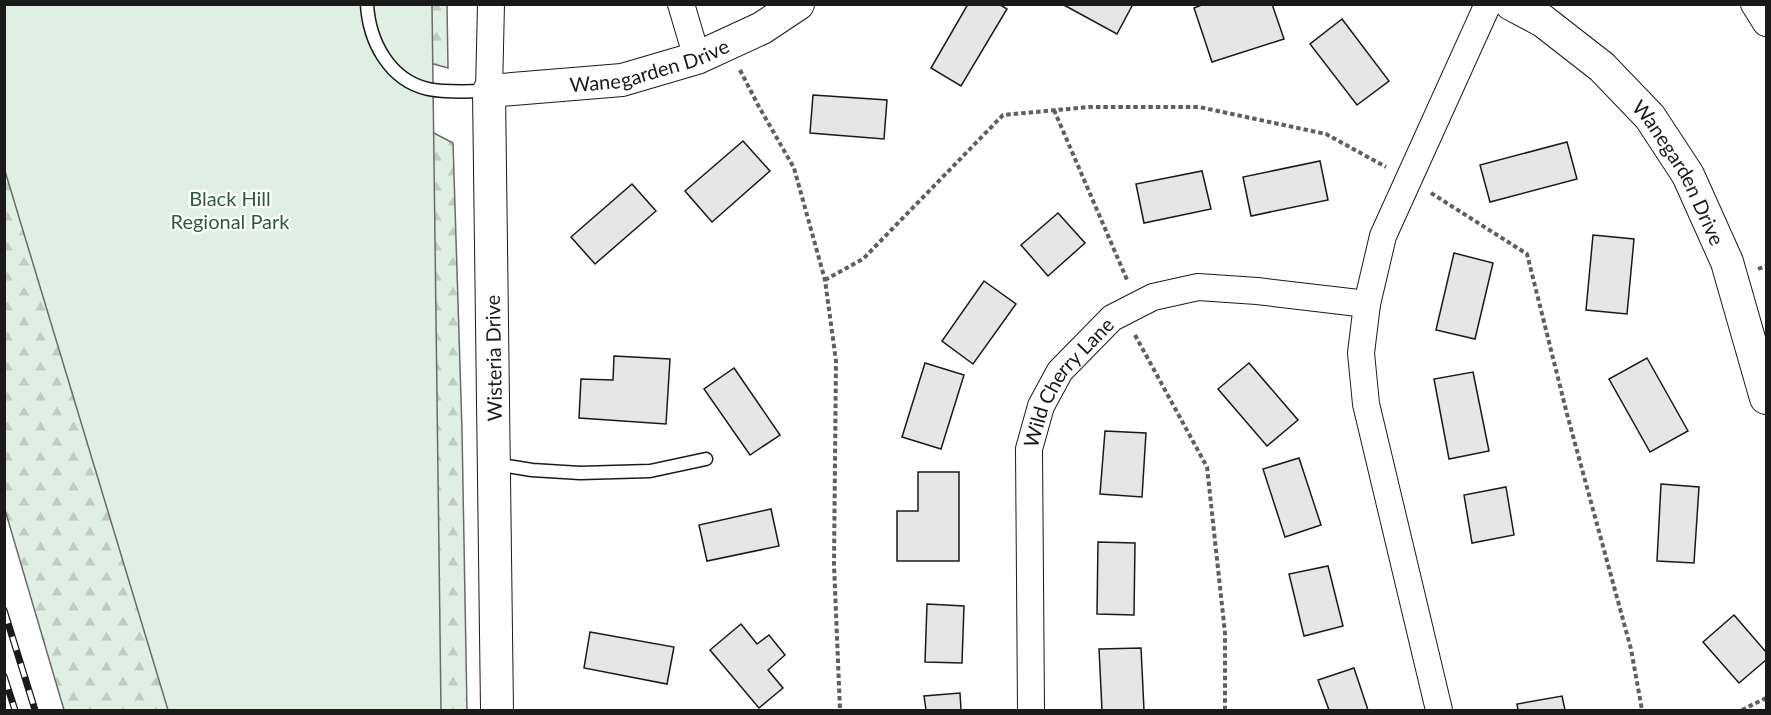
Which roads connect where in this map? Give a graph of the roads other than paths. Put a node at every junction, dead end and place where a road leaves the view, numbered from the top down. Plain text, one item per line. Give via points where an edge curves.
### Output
1 (366, 4) edge
2 (491, 4) edge
3 (681, 4) edge
4 (798, 4) edge
5 (1488, 4) edge
6 (1511, 4) edge
7 (697, 58) junction
8 (489, 91) junction
9 (1368, 304) junction
10 (1767, 398) edge
11 (706, 459) dead end
12 (494, 464) junction
13 (497, 711) edge
14 (1031, 711) edge
15 (1439, 711) edge

1 - 8 lane via 379,52 401,76 428,89
2 - 8 street, Wisteria Drive
3 - 7 street
4 - 7 street, Wanegarden Drive via 762,28
5 - 9 street via 1383,236
6 - 10 street, Wanegarden Drive via 1543,21 1602,67 1650,117 1688,175 1726,262
7 - 8 street, Wanegarden Drive via 622,80
8 - 12 street, Wisteria Drive
9 - 14 street, Wild Cherry Lane via 1198,287 1153,297 1112,318 1060,371 1041,405 1029,449
9 - 15 street via 1361,353 1365,404
11 - 12 lane via 650,471 580,473
12 - 13 street, Wisteria Drive

